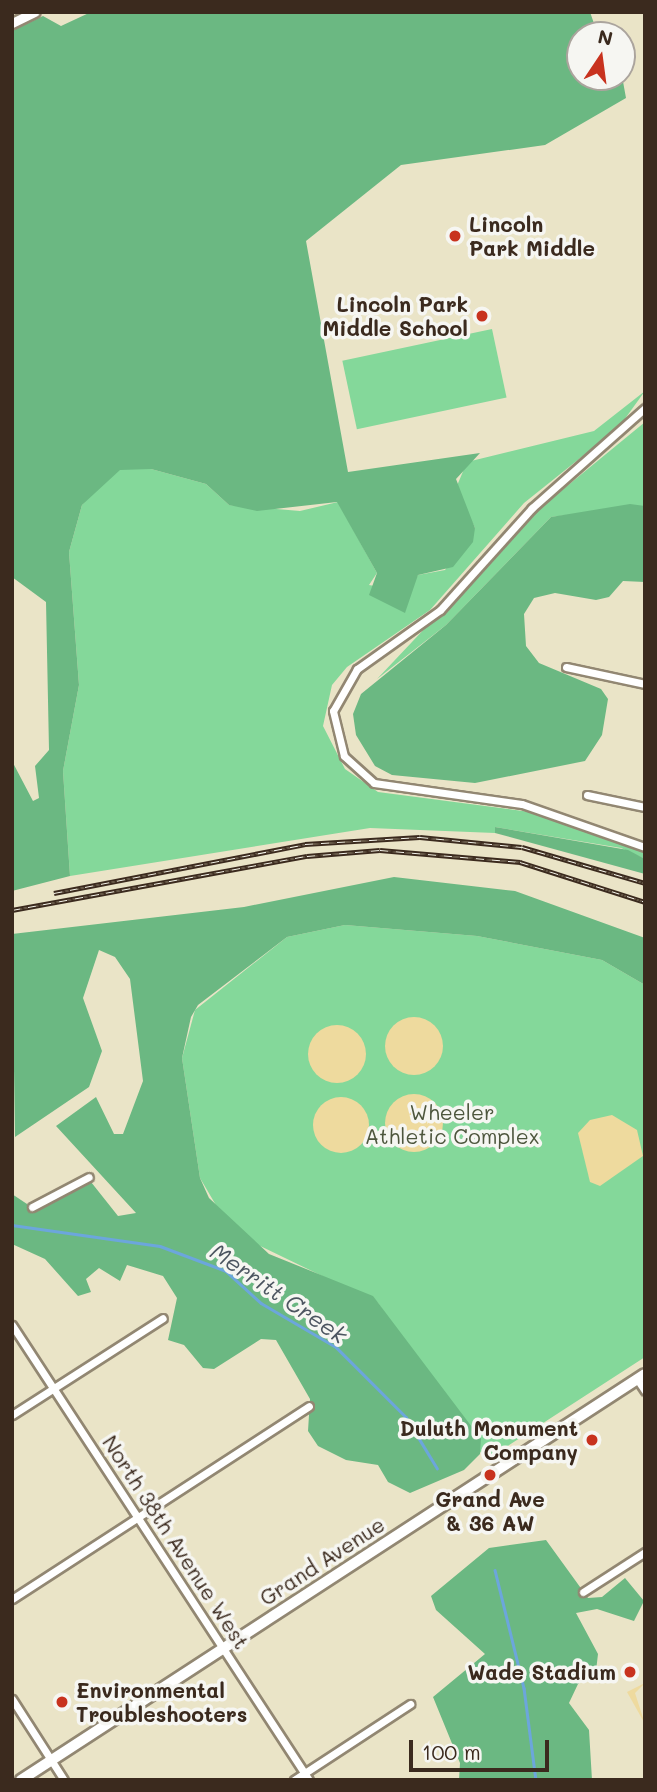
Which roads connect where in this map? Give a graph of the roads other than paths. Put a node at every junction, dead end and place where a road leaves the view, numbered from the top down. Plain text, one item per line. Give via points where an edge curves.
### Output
1 (35, 12) edge
2 (12, 23) edge
3 (645, 408) edge
4 (566, 667) dead end
5 (645, 684) edge
6 (587, 795) dead end
7 (645, 807) edge
8 (645, 847) edge
9 (89, 1177) dead end
10 (32, 1207) dead end
11 (163, 1318) dead end
12 (12, 1325) edge
13 (641, 1377) edge
14 (54, 1388) junction
15 (645, 1391) edge
16 (309, 1406) dead end
17 (12, 1415) edge
18 (138, 1516) junction
19 (645, 1552) edge
20 (583, 1592) dead end
21 (12, 1599) edge
22 (224, 1647) junction
23 (12, 1699) edge
24 (410, 1704) dead end
25 (51, 1760) junction
26 (307, 1776) edge
27 (21, 1780) edge
28 (64, 1780) edge
29 (294, 1780) edge

1 - 2 street
3 - 8 street via 531,508 440,610 357,669 333,711 344,755 374,783 522,804
4 - 5 street
6 - 7 street
9 - 10 street
11 - 14 street
12 - 14 street, North 38th Avenue West
13 - 15 street
13 - 22 main road, Grand Avenue
14 - 17 street
14 - 18 street, North 38th Avenue West
16 - 18 street
18 - 21 street
18 - 22 street, North 38th Avenue West
19 - 20 street
22 - 25 main road, Grand Avenue
22 - 26 street, North 38th Avenue West
23 - 25 street
24 - 26 street
25 - 27 main road, Grand Avenue
25 - 28 street
26 - 29 street

